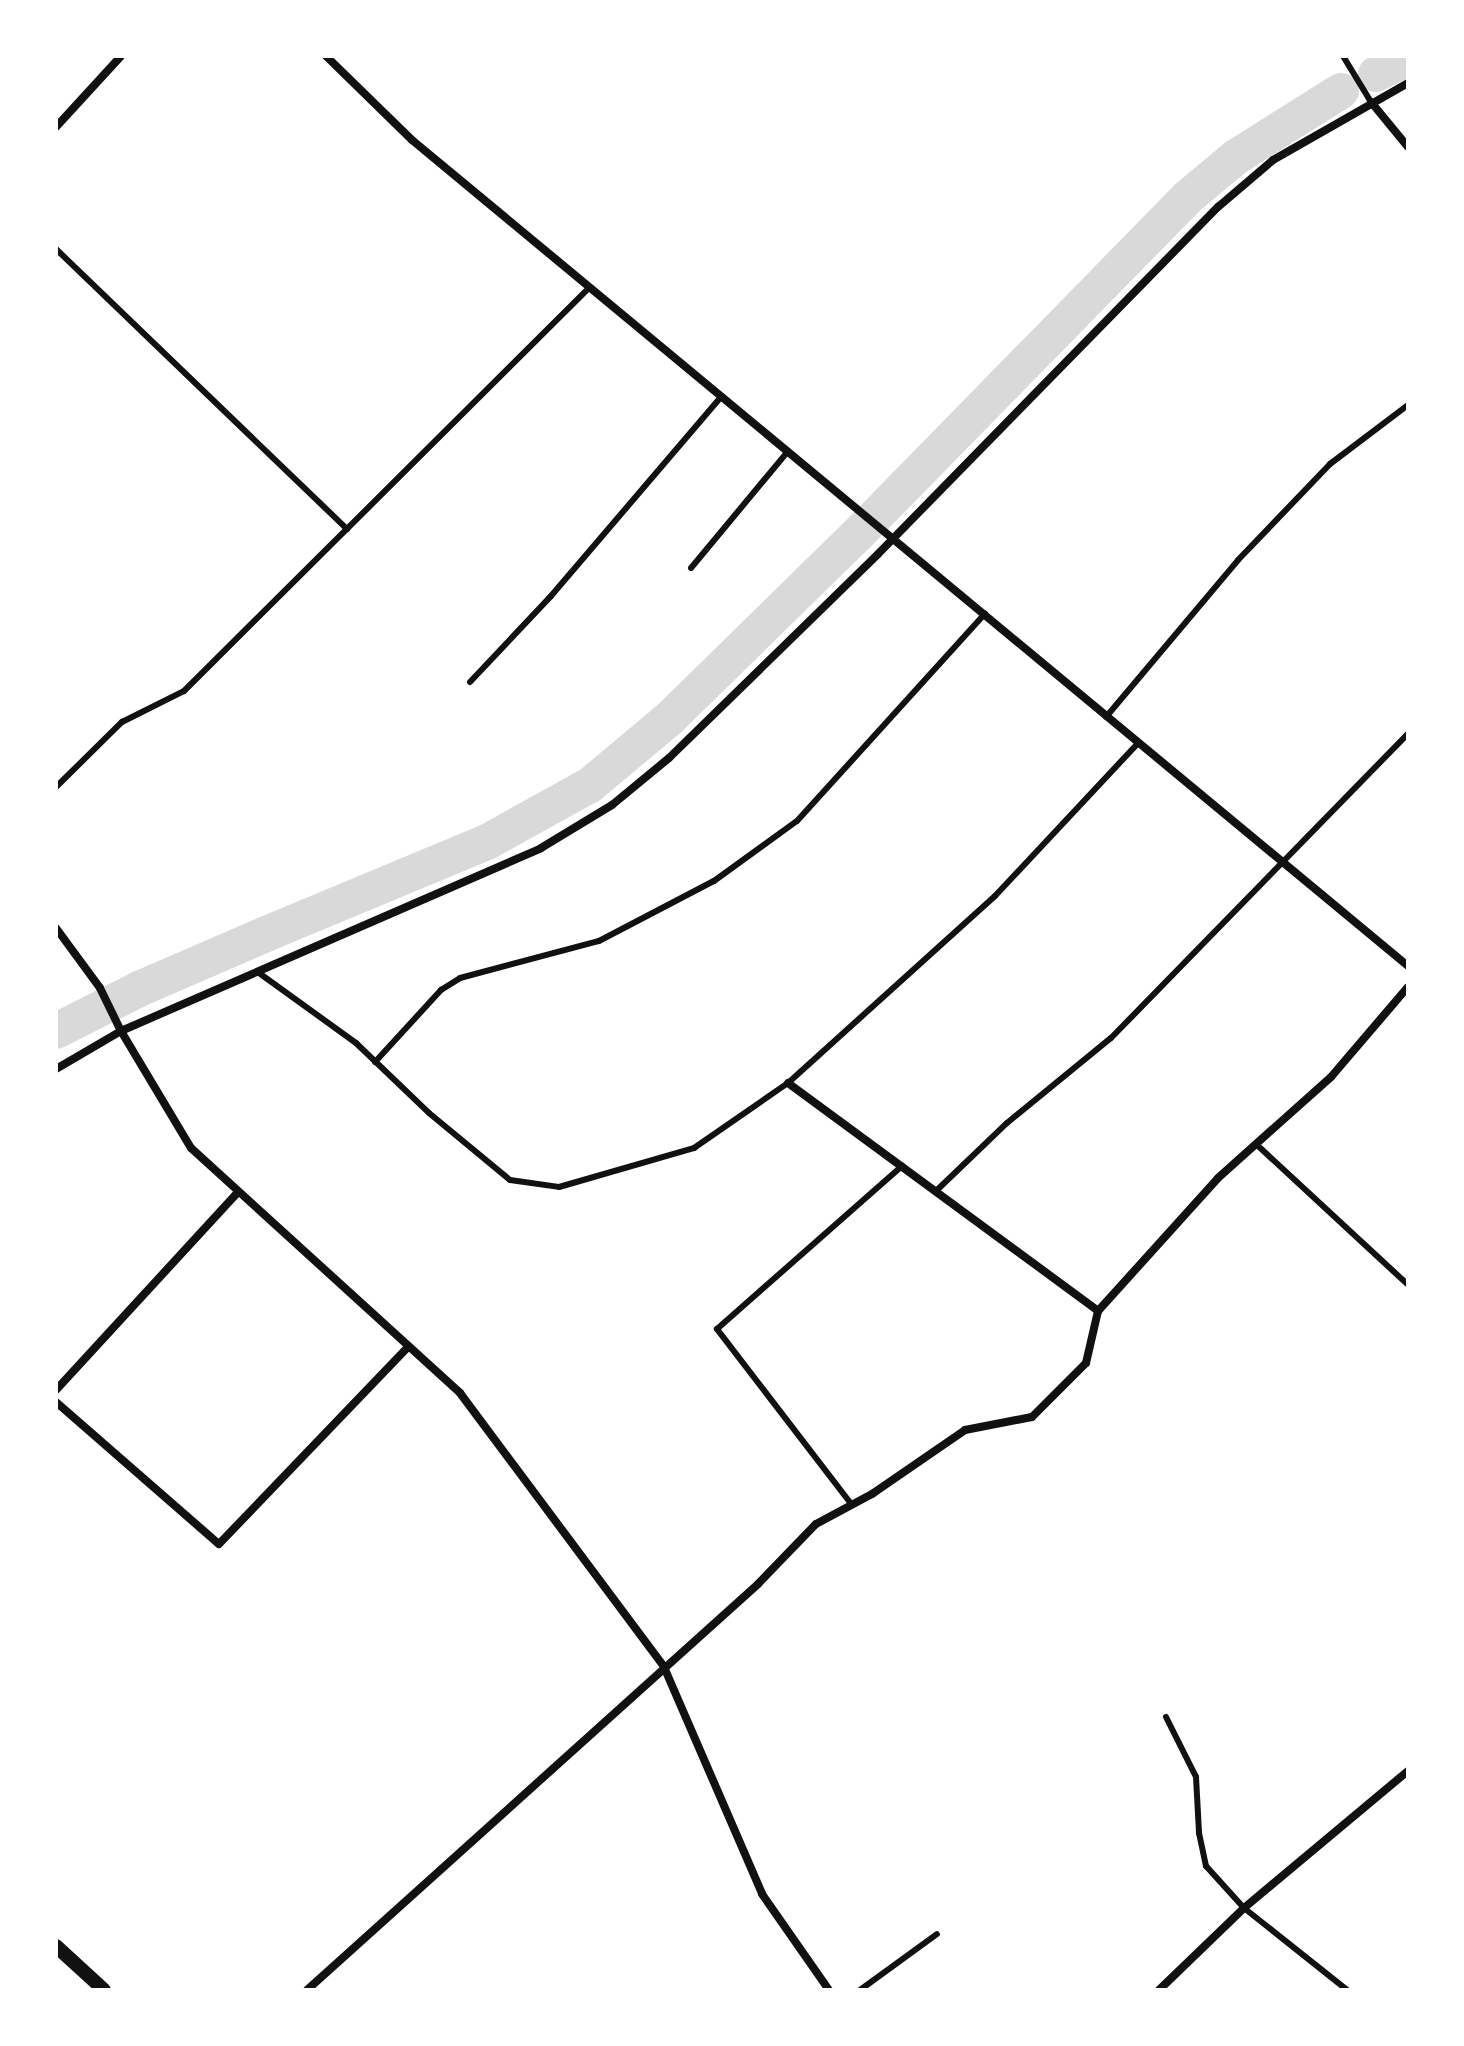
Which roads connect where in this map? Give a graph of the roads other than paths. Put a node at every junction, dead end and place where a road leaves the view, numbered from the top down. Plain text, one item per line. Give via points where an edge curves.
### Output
1 (121, 56) edge
2 (326, 56) edge
3 (1343, 56) edge
4 (1408, 83) edge
5 (1371, 102) junction
6 (56, 127) edge
7 (1408, 147) edge
8 (56, 249) edge
9 (589, 288) junction
10 (722, 396) junction
11 (1408, 405) edge
12 (788, 451) junction
13 (347, 529) junction
14 (894, 538) junction
15 (691, 568) dead end
16 (985, 614) junction
17 (470, 682) dead end
18 (1106, 717) junction
19 (1408, 734) edge
20 (1137, 744) junction
21 (56, 787) edge
22 (1281, 860) junction
23 (56, 928) edge
24 (1408, 966) edge
25 (259, 973) junction
26 (1408, 987) edge
27 (121, 1031) junction
28 (375, 1062) junction
29 (56, 1069) edge
30 (788, 1083) junction
31 (1256, 1144) junction
32 (902, 1166) junction
33 (936, 1191) junction
34 (238, 1192) junction
35 (1408, 1285) edge
36 (1098, 1311) junction
37 (407, 1348) junction
38 (56, 1390) edge
39 (56, 1402) edge
40 (852, 1505) junction
41 (664, 1667) junction
42 (1166, 1717) dead end
43 (1408, 1771) edge
44 (1244, 1908) junction
45 (937, 1934) dead end
46 (56, 1946) edge
47 (104, 1990) edge
48 (307, 1990) edge
49 (829, 1990) edge
50 (860, 1990) edge
51 (1159, 1990) edge
52 (1347, 1990) edge

1 - 6 street
2 - 9 street via 412,140
3 - 5 lane
4 - 5 street
5 - 7 street
5 - 14 street via 1273,160 1218,207
8 - 13 lane
9 - 10 street
9 - 13 lane
10 - 12 street
10 - 17 lane
11 - 18 lane via 1330,464 1238,560
12 - 14 street
12 - 15 lane
13 - 21 lane via 184,691 122,722
14 - 16 street
14 - 25 street via 669,758 612,805 541,848
16 - 18 street
16 - 28 lane via 797,821 714,881 599,941 460,978 441,990
18 - 20 street
19 - 22 lane
20 - 22 street
20 - 30 lane via 995,896
22 - 24 street
22 - 33 lane via 1111,1038 1007,1123
23 - 27 street via 100,988
25 - 27 street
25 - 28 lane
26 - 31 street via 1331,1077
27 - 29 street
27 - 34 street via 191,1148
28 - 30 lane via 510,1180 559,1187 694,1148
30 - 32 street
31 - 35 lane
31 - 36 street via 1218,1178
32 - 33 street
32 - 40 lane via 717,1329
33 - 36 street
34 - 37 street
34 - 38 street
36 - 40 street via 1086,1363 1032,1417 965,1430
37 - 39 street via 219,1544
37 - 41 street via 460,1393
40 - 41 street via 816,1524
41 - 48 street
41 - 49 street via 762,1894
42 - 44 lane via 1196,1777 1206,1866
43 - 44 street
44 - 51 street
44 - 52 lane
45 - 50 lane
46 - 47 street

